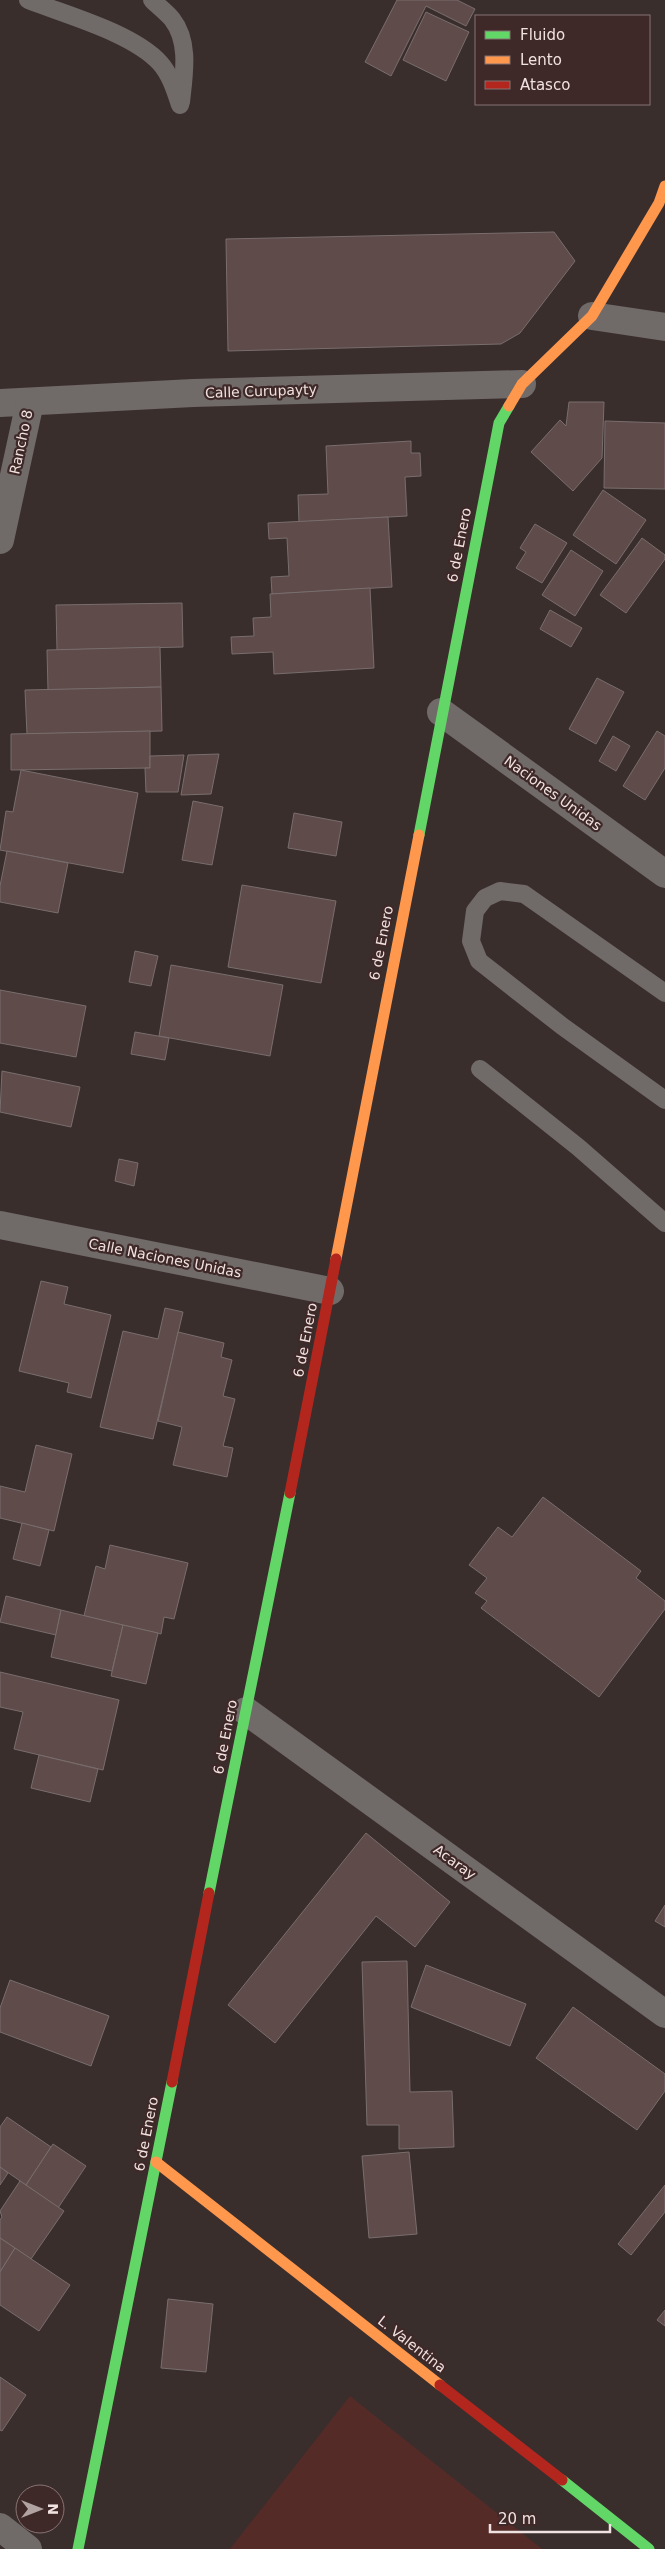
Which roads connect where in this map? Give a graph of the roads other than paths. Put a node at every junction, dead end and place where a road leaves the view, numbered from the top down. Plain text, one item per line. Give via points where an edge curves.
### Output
1 (28, 0) edge
2 (152, 0) edge
3 (665, 186) edge
4 (592, 316) junction
5 (665, 327) edge
6 (522, 384) junction
7 (30, 402) junction
8 (0, 403) edge
9 (0, 540) edge
10 (441, 712) junction
11 (665, 874) edge
12 (665, 993) edge
13 (480, 1069) dead end
14 (665, 1100) edge
15 (665, 1223) edge
16 (0, 1225) edge
17 (330, 1291) junction
18 (246, 1711) junction
19 (665, 2014) edge
20 (156, 2162) junction
21 (0, 2527) edge
22 (28, 2549) edge
23 (78, 2549) edge
24 (649, 2549) edge

1 - 2 lane via 135,42 160,63 172,82 180,105 185,68 183,41 172,19
3 - 4 main road, 6 de Enero via 659,203
4 - 5 street
4 - 6 main road, 6 de Enero
6 - 7 street, Calle Curupayty via 194,393
6 - 10 main road, 6 de Enero via 499,423
7 - 8 street, Calle Curupayty
7 - 9 street, Rancho 8
10 - 11 street, Naciones Unidas
10 - 17 main road, 6 de Enero
12 - 14 lane via 524,894 500,891 485,898 475,911 471,941 479,960 562,1026
13 - 15 lane via 578,1147
16 - 17 street, Calle Naciones Unidas
17 - 18 main road, 6 de Enero
18 - 19 street, Acaray
18 - 20 main road, 6 de Enero
20 - 23 main road, 6 de Enero
20 - 24 main road, L. Valentina
21 - 22 street

